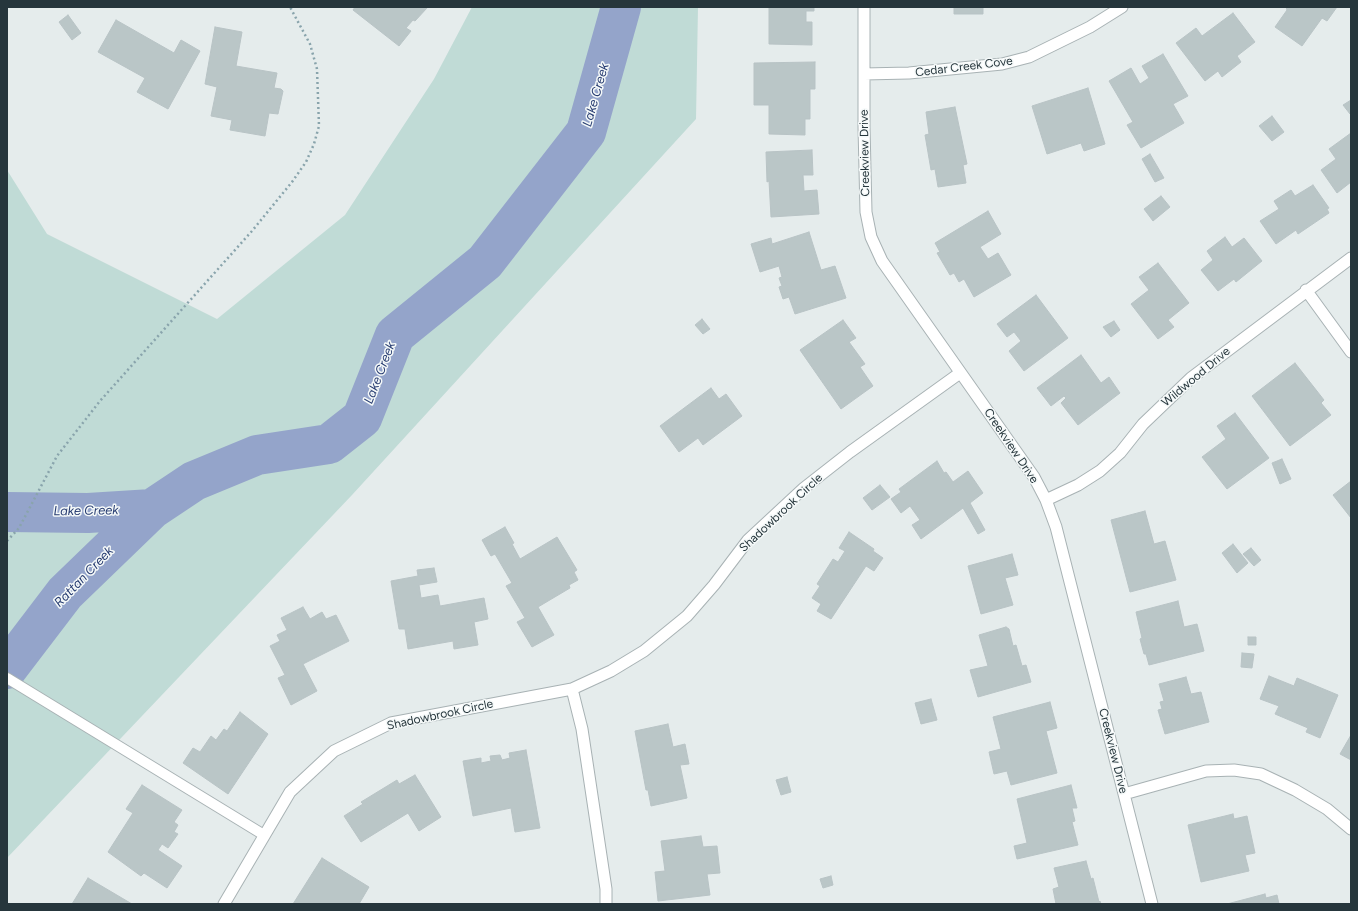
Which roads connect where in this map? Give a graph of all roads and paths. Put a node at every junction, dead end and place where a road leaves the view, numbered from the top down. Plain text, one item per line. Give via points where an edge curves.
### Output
1 (290, 7) edge
2 (864, 7) edge
3 (1122, 7) edge
4 (864, 74) junction
5 (1351, 258) edge
6 (1306, 290) junction
7 (1351, 352) edge
8 (960, 373) junction
9 (1046, 500) junction
10 (7, 541) edge
11 (11, 681) edge
12 (572, 689) junction
13 (1124, 794) junction
14 (1351, 829) edge
15 (264, 836) junction
16 (224, 904) edge
17 (606, 904) edge
18 (1152, 904) edge

1 - 10 path via 310,44 317,69 318,126 306,162 252,231 100,401 57,456 19,528
2 - 4 street, Creekview Drive
3 - 4 street, Cedar Creek Cove via 1090,27 1029,57 994,65 909,74
4 - 8 street, Creekview Drive via 866,212 871,237 882,262
5 - 6 street, Wildwood Drive
6 - 7 street
6 - 9 street, Wildwood Drive via 1191,378 1142,424 1120,453 1100,471
8 - 9 street, Creekview Drive via 1034,477
8 - 12 street, Shadowbrook Circle via 804,488 748,540 687,616 644,651 611,671
9 - 13 street, Creekview Drive via 1056,526
11 - 15 lane
12 - 15 street, Shadowbrook Circle via 391,723 334,751 290,792
12 - 17 street via 582,729 606,889
13 - 14 street via 1206,771 1234,770 1261,774 1327,809
13 - 18 street, Creekview Drive
15 - 16 street, Shadowbrook Circle

